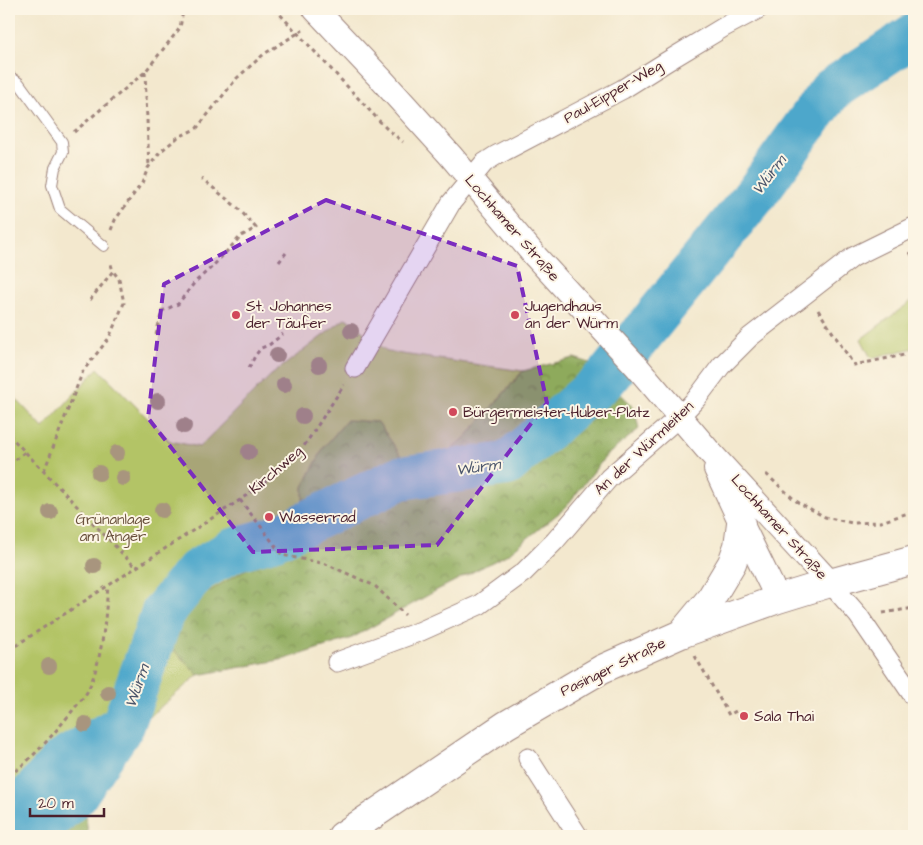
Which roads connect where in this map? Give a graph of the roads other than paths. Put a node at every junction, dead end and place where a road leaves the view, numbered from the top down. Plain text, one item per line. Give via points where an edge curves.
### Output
1 (758, 9) edge
2 (319, 13) edge
3 (9, 76) edge
4 (471, 179) junction
5 (914, 227) edge
6 (104, 246) road end
7 (355, 368) road end
8 (680, 416) junction
9 (707, 449) junction
10 (740, 523) junction
11 (914, 560) edge
12 (830, 583) junction
13 (778, 599) junction
14 (678, 636) junction
15 (337, 662) dead end
16 (914, 697) edge
17 (528, 758) dead end
18 (342, 836) edge
19 (578, 836) edge

1 - 4 street, Paul-Eipper-Weg via 623,89 495,156 484,163
2 - 4 street, Lochhamer Straße
3 - 6 lane via 19,83 62,142 63,152 55,168 52,185 60,209
4 - 7 street via 451,204
4 - 8 street, Lochhamer Straße via 536,257
5 - 8 street, An der Würmleiten via 853,257 750,337
8 - 9 street, Lochhamer Straße
8 - 15 street, An der Würmleiten via 609,478 524,572 479,605 421,631
9 - 10 street, Lochhamer Straße
9 - 12 street, Lochhamer Straße
10 - 13 street, Lochhamer Straße
10 - 14 main road via 738,546 732,563 711,598
11 - 12 main road, Pasinger Straße
12 - 13 main road, Pasinger Straße
12 - 16 street via 858,615
13 - 14 main road, Pasinger Straße
14 - 18 main road, Pasinger Straße via 602,669 556,696
17 - 19 street

